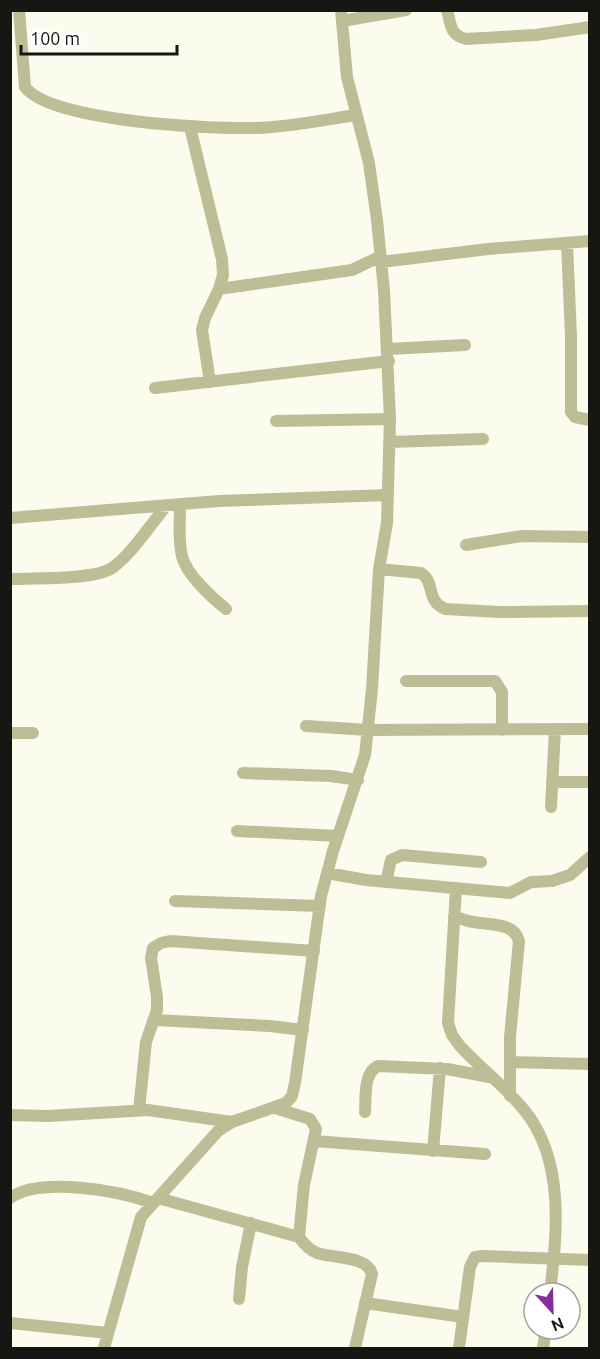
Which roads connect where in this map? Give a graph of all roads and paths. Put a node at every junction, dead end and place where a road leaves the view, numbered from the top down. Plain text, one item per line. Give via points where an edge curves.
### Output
1 (19, 10) edge
2 (406, 10) edge
3 (447, 10) edge
4 (342, 16) edge
5 (590, 27) edge
6 (10, 86) edge
7 (25, 87) junction
8 (356, 115) junction
9 (190, 127) junction
10 (590, 241) edge
11 (567, 244) junction
12 (381, 259) junction
13 (219, 289) junction
14 (465, 345) dead end
15 (388, 355) junction
16 (210, 382) junction
17 (155, 388) dead end
18 (390, 419) junction
19 (590, 420) edge
20 (276, 421) dead end
21 (483, 439) dead end
22 (389, 442) junction
23 (387, 495) junction
24 (174, 505) junction
25 (10, 518) edge
26 (590, 537) edge
27 (466, 545) dead end
28 (379, 569) junction
29 (10, 579) edge
30 (226, 609) dead end
31 (590, 612) edge
32 (406, 681) dead end
33 (306, 726) dead end
34 (555, 729) junction
35 (590, 729) edge
36 (368, 730) junction
37 (501, 730) junction
38 (10, 733) edge
39 (33, 733) dead end
40 (243, 773) dead end
41 (358, 780) junction
42 (552, 782) junction
43 (590, 782) edge
44 (551, 807) dead end
45 (237, 831) dead end
46 (338, 837) junction
47 (590, 857) edge
48 (481, 862) dead end
49 (327, 873) junction
50 (386, 882) junction
51 (456, 888) junction
52 (175, 901) dead end
53 (320, 906) junction
54 (454, 916) junction
55 (314, 951) junction
56 (155, 1020) junction
57 (303, 1030) junction
58 (510, 1062) junction
59 (590, 1064) edge
60 (440, 1068) junction
61 (490, 1077) junction
62 (510, 1096) junction
63 (275, 1108) junction
64 (139, 1110) junction
65 (365, 1112) dead end
66 (10, 1115) edge
67 (232, 1122) junction
68 (314, 1141) junction
69 (433, 1151) junction
70 (485, 1154) dead end
71 (10, 1198) edge
72 (155, 1200) junction
73 (251, 1223) junction
74 (299, 1237) junction
75 (554, 1258) junction
76 (590, 1260) edge
77 (551, 1281) edge
78 (239, 1299) dead end
79 (365, 1303) junction
80 (463, 1317) junction
81 (10, 1323) edge
82 (108, 1333) junction
83 (104, 1348) edge
84 (355, 1348) edge
85 (459, 1348) edge

1 - 7 street
2 - 4 street
3 - 5 street via 454,34 466,39
4 - 8 street via 347,77
6 - 7 street
7 - 9 street via 34,96 74,110
8 - 9 street via 258,128
8 - 12 street via 369,163
9 - 13 street via 222,259
10 - 11 street
11 - 12 street
11 - 19 street via 571,412 575,417
12 - 13 street via 352,270
12 - 15 street
13 - 16 street via 202,330
14 - 15 street
15 - 16 street
15 - 18 street
16 - 17 street
18 - 20 street
18 - 22 street
21 - 22 street
22 - 23 street
23 - 24 street
23 - 28 street via 386,539
24 - 25 street
24 - 29 street via 110,570 94,575
24 - 30 street via 184,562
26 - 27 street via 522,536
28 - 31 street via 421,573 433,600 445,609
28 - 36 street
32 - 37 street via 495,681 502,692
33 - 36 street
34 - 35 street
34 - 37 street
34 - 42 street
36 - 37 street
36 - 41 street
38 - 39 street
40 - 41 street
41 - 46 street
42 - 43 street
42 - 44 street
45 - 46 street
46 - 49 street
47 - 51 street via 570,876 531,882 510,893
48 - 50 street via 402,855 391,860
49 - 50 street
49 - 53 street
50 - 51 street
51 - 54 street
52 - 53 street
53 - 55 street
54 - 58 street via 506,927 518,936
54 - 61 street via 448,1023 452,1035
55 - 56 street via 161,943 153,948 152,958 157,997
55 - 57 street
56 - 57 street
56 - 64 street via 146,1042
57 - 63 street via 292,1096
58 - 59 street
58 - 62 street
60 - 61 street
60 - 65 street via 385,1065 372,1069
60 - 69 street
61 - 62 street
62 - 75 street via 537,1128 552,1171
63 - 67 street
63 - 68 street via 310,1119 316,1129
64 - 66 street
64 - 67 street
67 - 72 street via 218,1131
68 - 69 street
68 - 74 street via 304,1185
69 - 70 street
71 - 72 street via 34,1190 90,1188
72 - 73 street
72 - 82 street via 137,1227
73 - 74 street
73 - 78 street
74 - 79 street via 317,1252 367,1264 372,1274
75 - 76 street
75 - 77 street
75 - 80 street via 475,1257 470,1266
79 - 80 street
79 - 84 street
80 - 85 street
81 - 82 street
82 - 83 street

